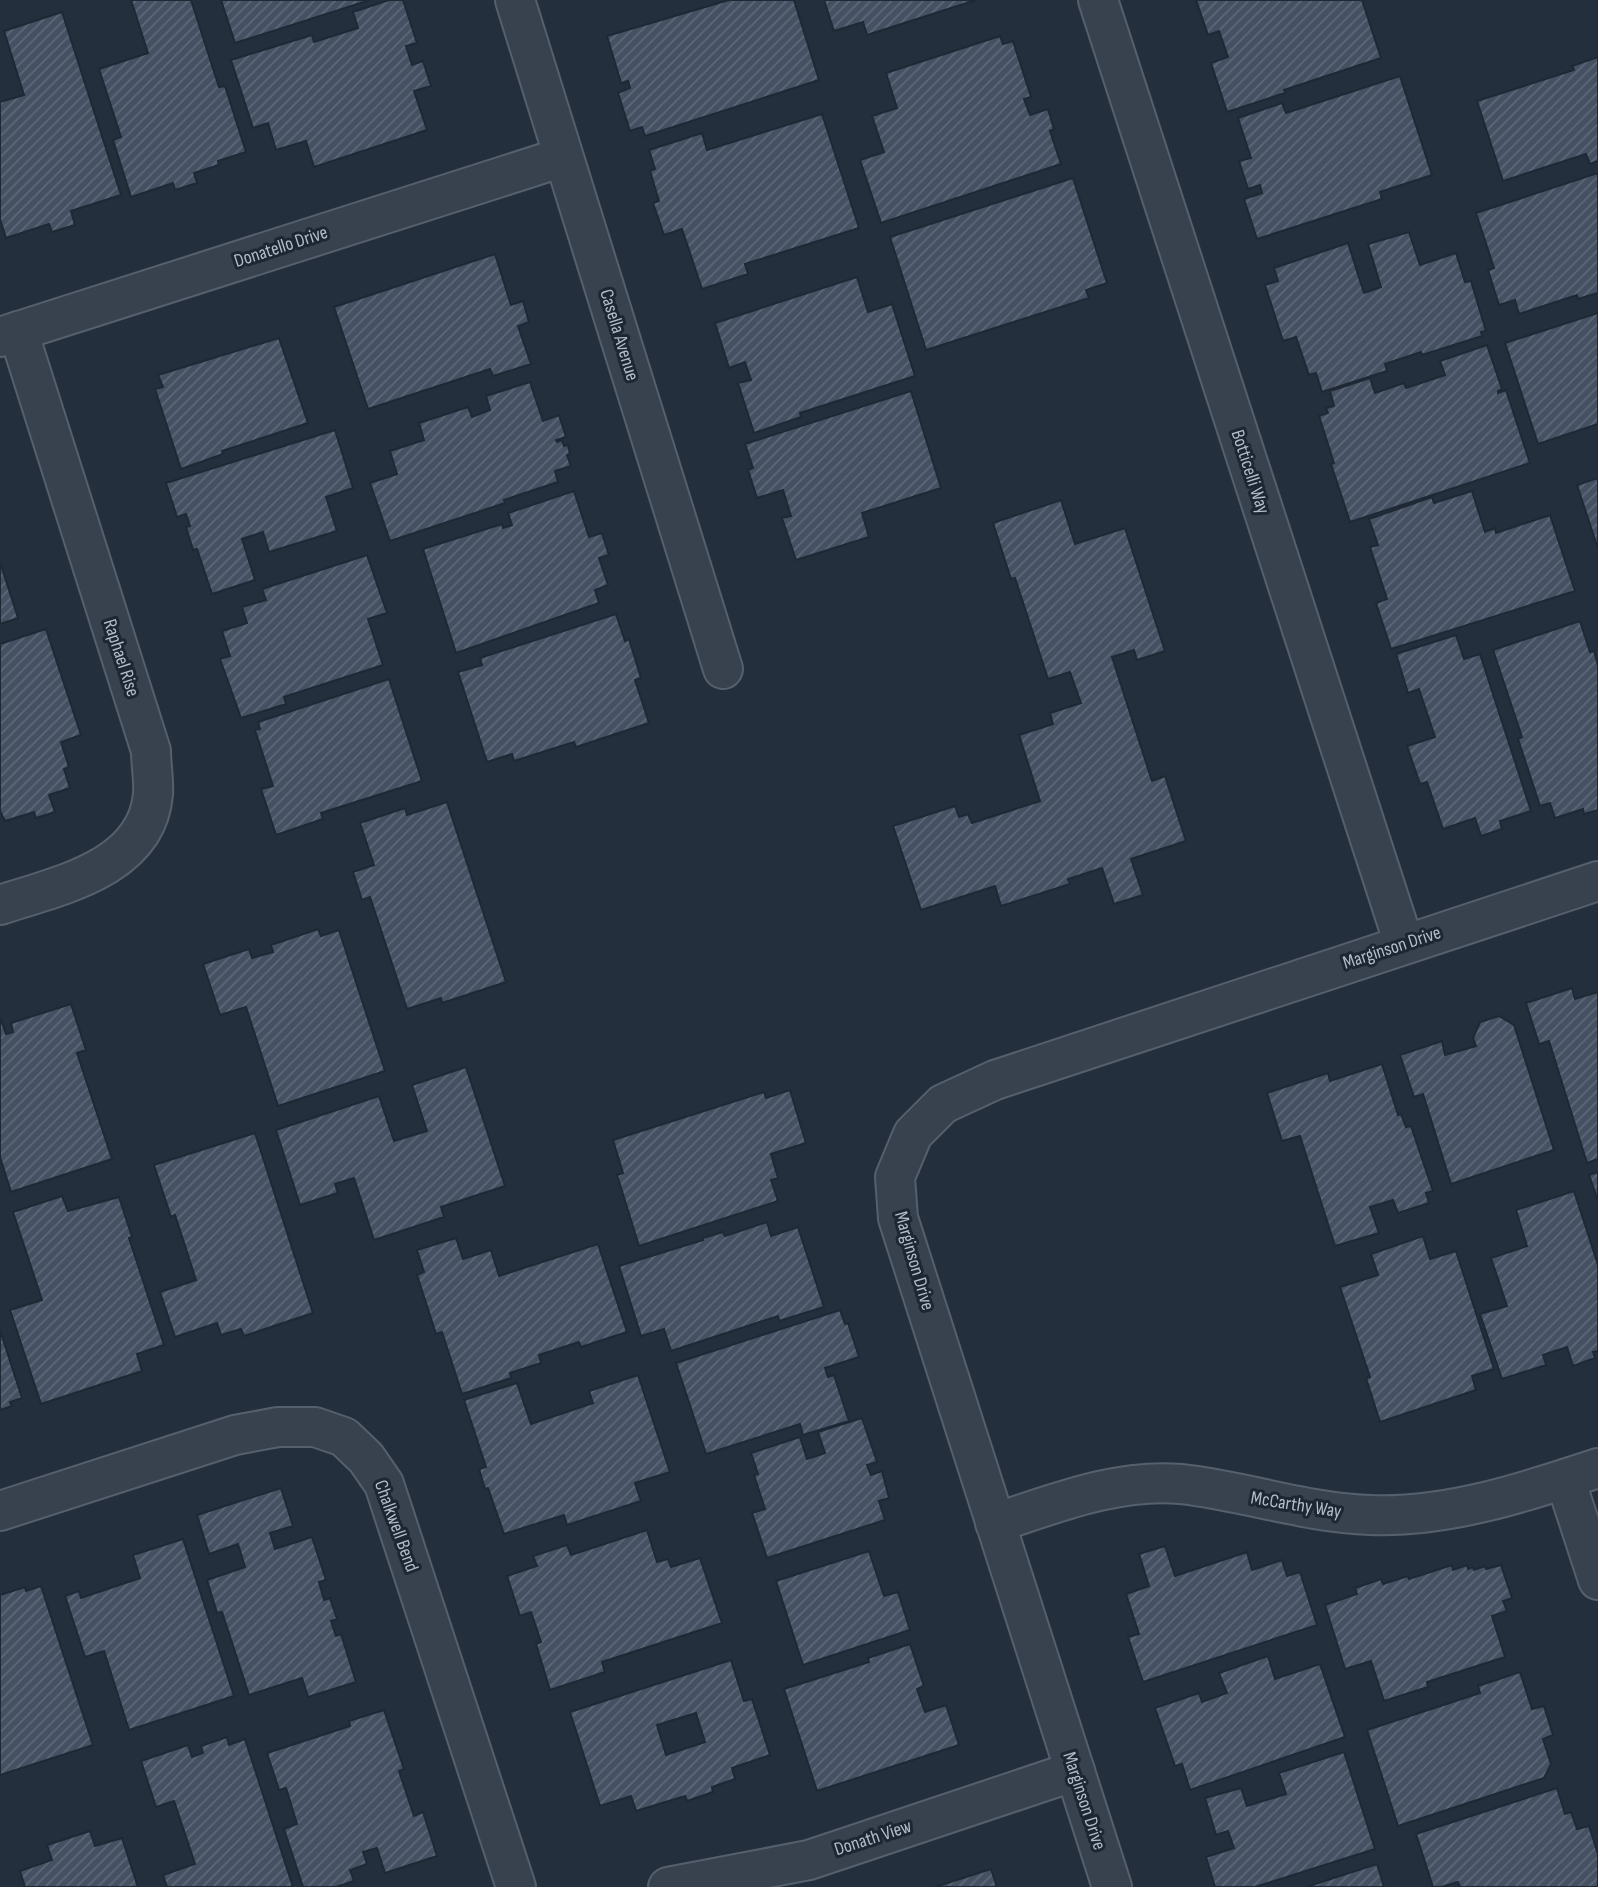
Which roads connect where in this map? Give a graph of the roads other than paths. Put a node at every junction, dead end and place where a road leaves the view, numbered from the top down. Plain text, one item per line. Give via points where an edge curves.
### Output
1 (515, 0) edge
2 (1098, 0) edge
3 (563, 157) junction
4 (9, 334) edge
5 (723, 670) dead end
6 (1598, 881) edge
7 (0, 905) edge
8 (1404, 944) junction
9 (1581, 1473) edge
10 (0, 1511) edge
11 (995, 1523) junction
12 (1598, 1580) edge
13 (1074, 1771) junction
14 (516, 1887) edge
15 (668, 1887) edge
16 (1112, 1887) edge

1 - 3 street, Casella Avenue
2 - 8 street, Botticelli Way
3 - 4 street, Donatello Drive
3 - 5 street, Casella Avenue
4 - 7 street, Raphael Rise via 151,751 153,796 143,829 121,855 92,874
6 - 8 street, Marginson Drive
8 - 11 street, Marginson Drive via 995,1080 943,1104 913,1134 895,1177 898,1218
9 - 11 street, McCarthy Way via 1480,1503 1422,1513 1372,1516 1326,1512 1180,1484 1137,1485 1081,1495
9 - 12 street
10 - 14 street, Chalkwell Bend via 235,1435 278,1427 315,1427 344,1437 384,1484
11 - 13 street, Marginson Drive
13 - 15 street, Donath View via 809,1860
13 - 16 street, Marginson Drive

